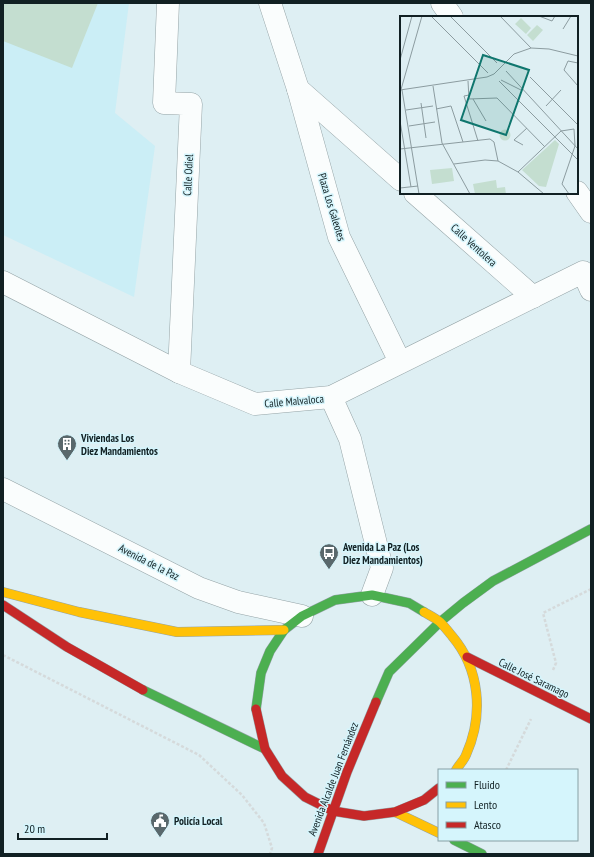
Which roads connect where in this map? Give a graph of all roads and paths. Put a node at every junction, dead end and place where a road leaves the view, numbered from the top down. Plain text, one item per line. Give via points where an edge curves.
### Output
1 (168, 3) edge
2 (270, 3) edge
3 (442, 3) edge
4 (451, 16) edge
5 (298, 89) junction
6 (400, 179) edge
7 (578, 193) edge
8 (417, 194) edge
9 (591, 212) edge
10 (587, 281) edge
11 (3, 282) edge
12 (532, 297) junction
13 (400, 362) junction
14 (179, 372) junction
15 (331, 397) junction
16 (3, 489) edge
17 (591, 529) edge
18 (591, 589) edge
19 (3, 592) edge
20 (372, 595) junction
21 (3, 605) edge
22 (302, 616) junction
23 (440, 622) junction
24 (284, 630) junction
25 (3, 655) edge
26 (467, 657) junction
27 (550, 675) dead end
28 (532, 716) dead end
29 (591, 719) edge
30 (265, 749) junction
31 (457, 769) edge
32 (506, 769) edge
33 (438, 789) edge
34 (333, 811) junction
35 (395, 812) junction
36 (438, 833) edge
37 (456, 841) edge
38 (270, 854) edge
39 (318, 854) edge
40 (482, 854) edge

1 - 14 street, Calle Odiel via 164,103 191,104
2 - 5 street, Plaza Los Galeotes
3 - 4 street
5 - 6 street
5 - 13 street, Plaza Los Galeotes via 339,237
7 - 9 street
8 - 12 street, Calle Ventolera
10 - 12 street, Calle Malvaloca
11 - 14 street, Calle Malvaloca
12 - 13 street, Calle Malvaloca
13 - 15 street, Calle Malvaloca
14 - 15 street, Calle Malvaloca via 255,404
15 - 20 street via 350,438 382,568
16 - 22 street, Avenida de la Paz via 199,588 238,602
17 - 23 main road, Avenida Alcalde Juan Fernández via 493,581
18 - 27 path via 543,613 556,663
19 - 24 main road via 79,612 177,632
20 - 22 main road via 335,600
20 - 23 main road via 409,603
21 - 30 main road via 67,647 146,692
22 - 24 main road
23 - 26 main road
23 - 34 main road, Avenida Alcalde Juan Fernández via 389,672 346,772
24 - 30 main road via 270,651 261,673 256,712
25 - 38 path via 199,755 242,795 264,823 272,848
26 - 29 main road, Calle José Saramago
26 - 31 main road via 477,694 476,725 466,755
28 - 32 path
30 - 34 main road via 282,776 305,797
33 - 35 main road via 424,800
34 - 35 main road via 364,816
34 - 39 main road, Avenida Alcalde Juan Fernández
35 - 36 main road
37 - 40 main road

